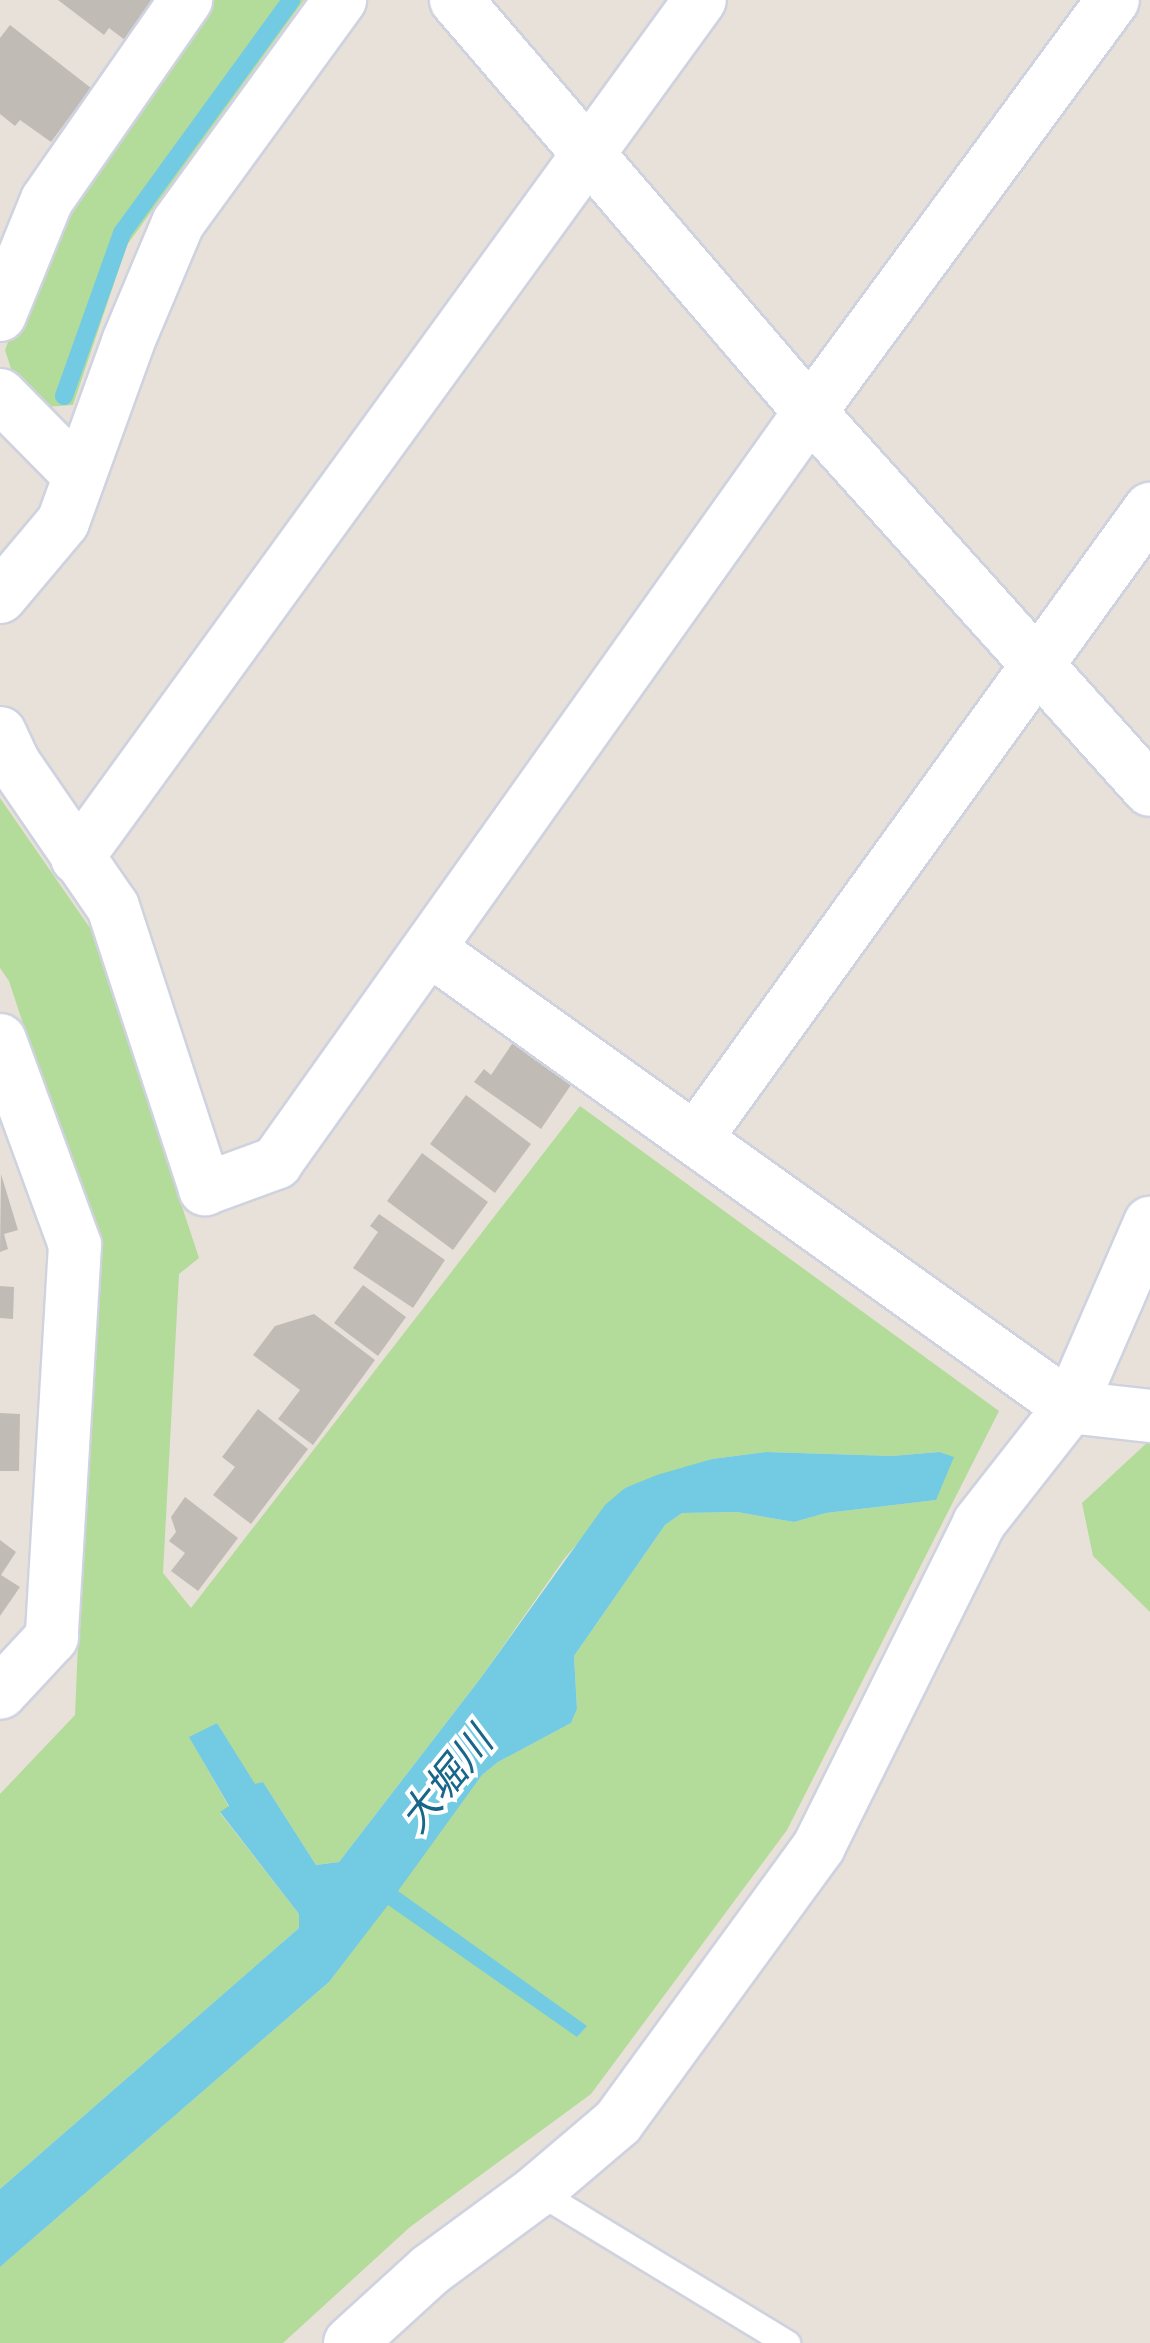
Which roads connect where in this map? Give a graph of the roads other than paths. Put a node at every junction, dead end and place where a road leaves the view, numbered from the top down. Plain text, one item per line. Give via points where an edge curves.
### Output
1 (186, 0) edge
2 (340, 0) edge
3 (456, 0) edge
4 (700, 0) edge
5 (1113, 0) edge
6 (588, 155) junction
7 (0, 314) edge
8 (0, 395) edge
9 (810, 412) junction
10 (78, 474) junction
11 (1150, 509) edge
12 (0, 597) edge
13 (1038, 665) junction
14 (0, 733) edge
15 (1150, 790) edge
16 (77, 858) junction
17 (429, 949) junction
18 (0, 1040) edge
19 (15, 1126) edge
20 (696, 1138) junction
21 (1150, 1223) edge
22 (1070, 1407) junction
23 (1150, 1416) edge
24 (0, 1693) edge
25 (537, 2191) junction
26 (350, 2343) edge
27 (787, 2343) edge

1 - 7 street via 46,200
2 - 10 street via 178,223
3 - 6 street
4 - 6 street
5 - 9 street
6 - 9 street
6 - 16 street
8 - 10 street
9 - 13 street
9 - 17 street
10 - 12 street via 63,522
11 - 13 street
13 - 15 street
13 - 20 street
14 - 16 street
16 - 17 street via 113,907 205,1189 276,1162
17 - 20 street
18 - 19 street
19 - 24 street via 75,1245 52,1638
20 - 22 street
21 - 22 street
22 - 23 street
22 - 25 street via 980,1523 820,1846 618,2122
25 - 26 street via 430,2270
25 - 27 lane

